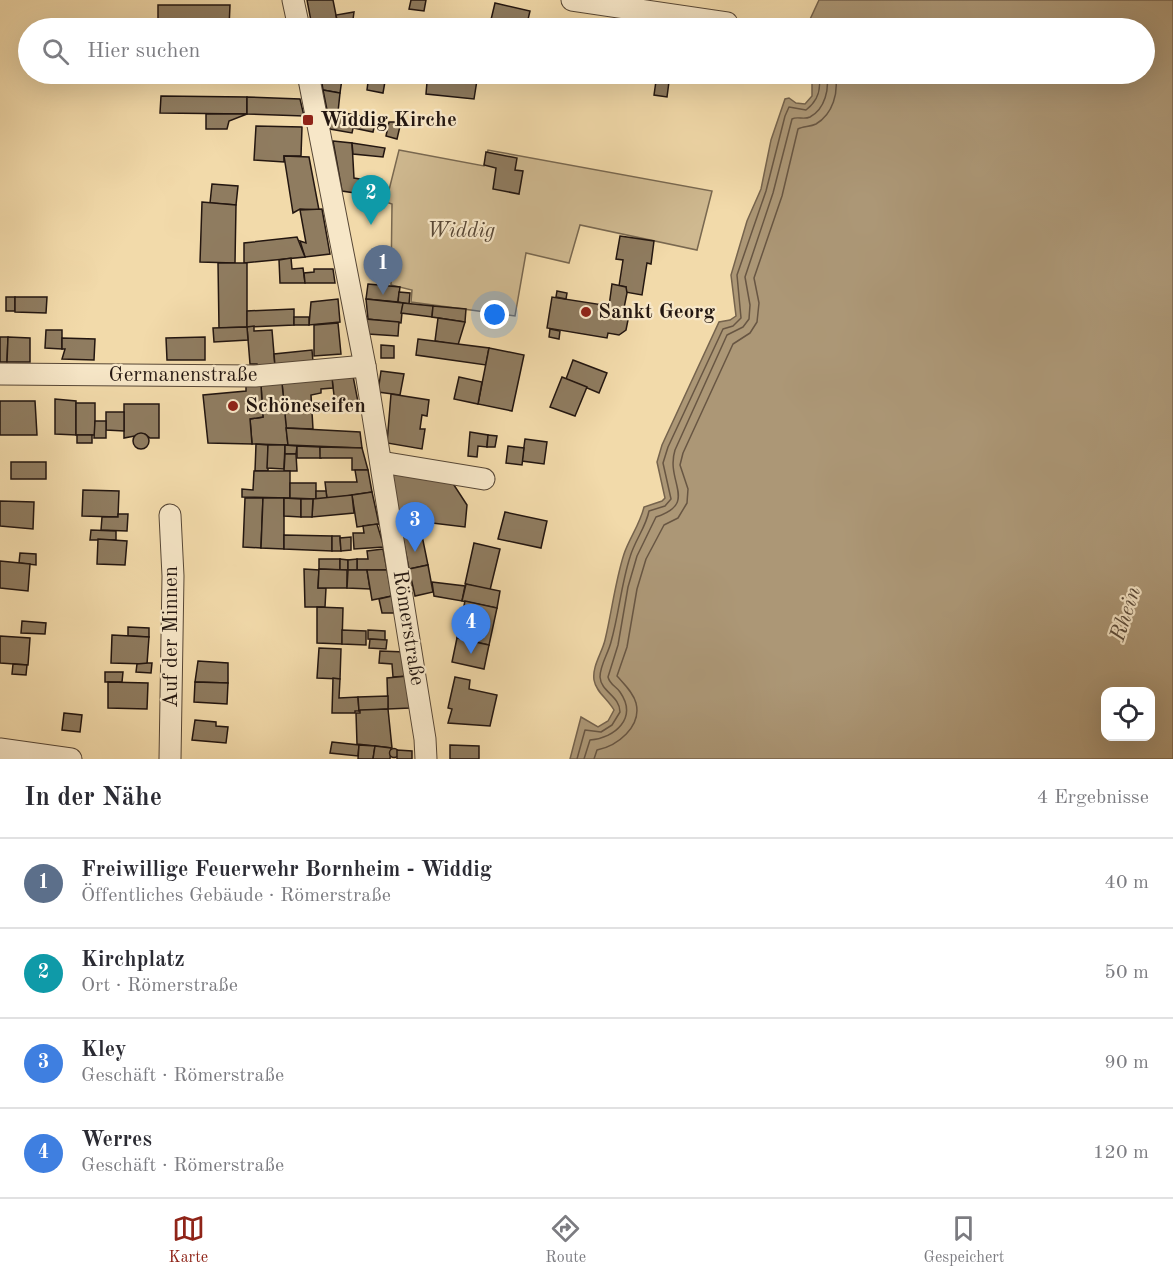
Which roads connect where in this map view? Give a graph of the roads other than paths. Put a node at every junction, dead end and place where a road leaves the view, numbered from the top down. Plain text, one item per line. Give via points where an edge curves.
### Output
1 (293, 0) edge
2 (572, 0) edge
3 (297, 18) edge
4 (693, 18) edge
5 (310, 84) edge
6 (365, 366) junction
7 (0, 374) edge
8 (381, 462) junction
9 (484, 479) dead end
10 (170, 515) dead end
11 (0, 749) edge
12 (71, 759) edge
13 (170, 759) edge
14 (426, 759) edge

1 - 3 street
2 - 4 street
5 - 6 street, Römerstraße
6 - 7 street, Germanenstraße via 255,375
6 - 8 street, Römerstraße
8 - 9 street
8 - 14 street, Römerstraße
10 - 13 street, Auf der Minnen
11 - 12 street

